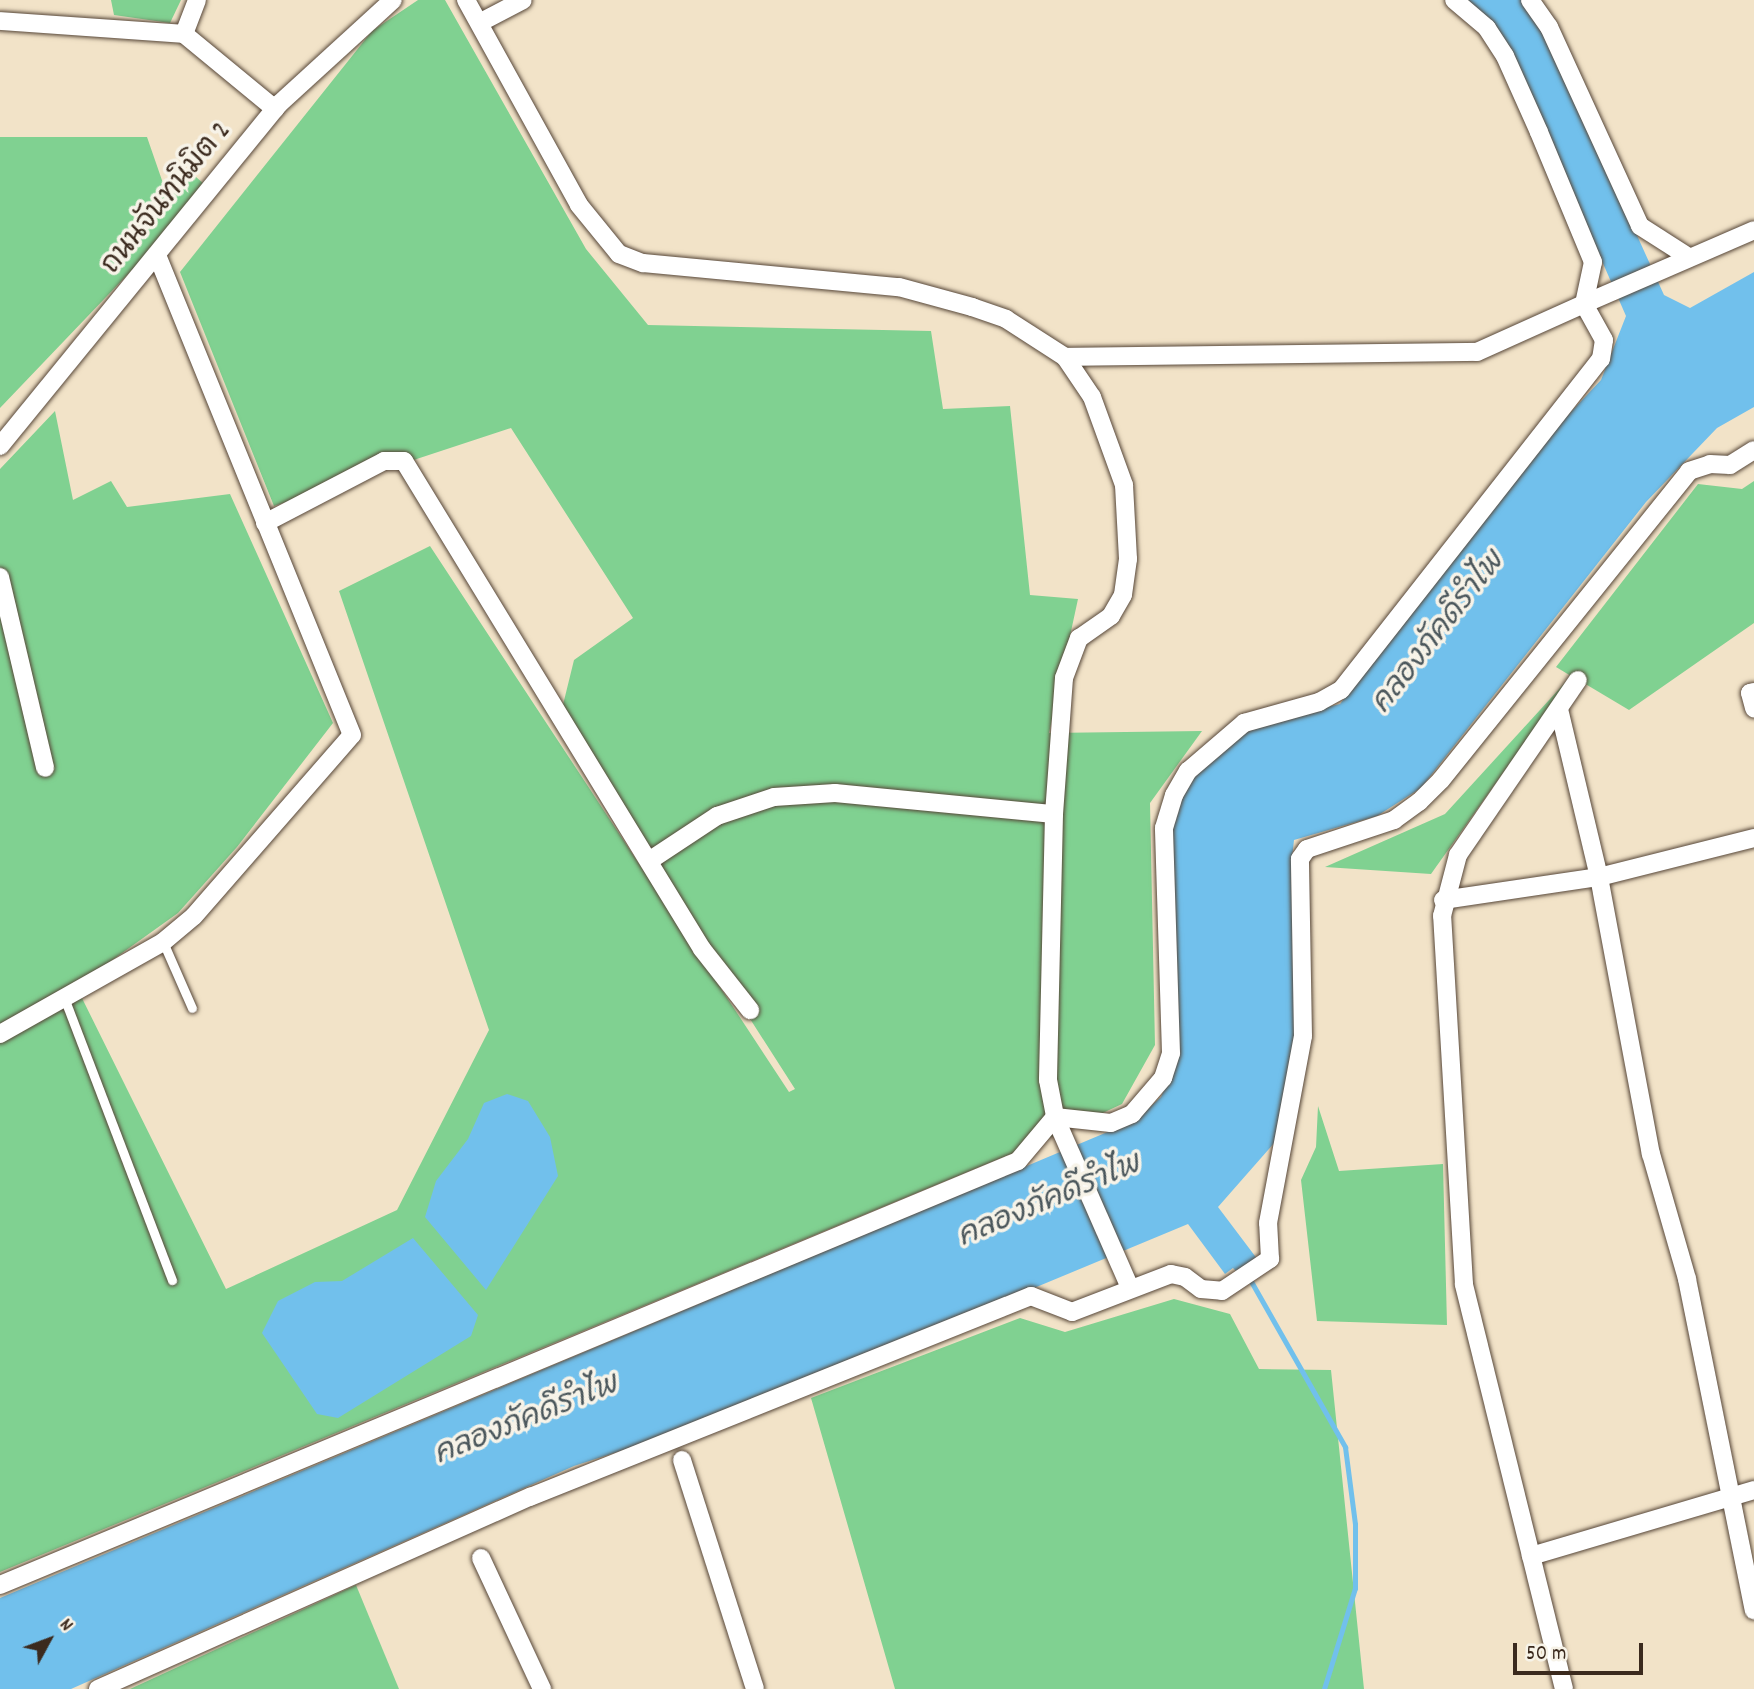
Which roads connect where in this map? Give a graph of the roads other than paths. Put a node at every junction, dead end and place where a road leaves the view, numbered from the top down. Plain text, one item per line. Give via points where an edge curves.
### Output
1 (197, 0) edge
2 (393, 0) edge
3 (466, 0) edge
4 (523, 0) edge
5 (1454, 0) edge
6 (1531, 0) edge
7 (0, 21) edge
8 (481, 22) junction
9 (184, 34) junction
10 (275, 108) junction
11 (1754, 230) edge
12 (156, 255) junction
13 (1687, 256) junction
14 (1590, 301) junction
15 (1065, 357) junction
16 (0, 446) edge
17 (1754, 450) edge
18 (265, 523) junction
19 (0, 577) edge
20 (1578, 680) dead end
21 (1754, 692) edge
22 (1754, 708) edge
23 (1559, 709) junction
24 (45, 768) dead end
25 (1054, 814) junction
26 (1754, 838) edge
27 (649, 861) junction
28 (1599, 877) junction
29 (1443, 900) junction
30 (163, 942) junction
31 (65, 1000) junction
32 (192, 1007) dead end
33 (750, 1010) dead end
34 (0, 1034) edge
35 (1055, 1117) junction
36 (172, 1280) dead end
37 (1130, 1288) junction
38 (682, 1460) dead end
39 (1754, 1490) edge
40 (1731, 1497) junction
41 (1531, 1556) junction
42 (481, 1558) dead end
43 (0, 1585) edge
44 (1754, 1610) edge
45 (99, 1689) edge
46 (542, 1689) edge
47 (755, 1689) edge
48 (1564, 1689) edge

1 - 9 street
2 - 10 street, ถนนจันทนิมิต 2
3 - 8 street
4 - 8 street
5 - 14 street via 1487,28 1505,56 1594,262
6 - 13 street via 1555,39 1640,226
7 - 9 street
8 - 15 street via 579,205 619,254 643,263 899,287 1006,319
9 - 10 street
10 - 12 street, ถนนจันทนิมิต 2
11 - 13 street
12 - 16 street, ถนนจันทนิมิต 2
12 - 18 street
13 - 14 street
14 - 15 street via 1477,352
14 - 35 street via 1604,340 1601,359 1341,690 1320,702 1244,723 1188,771 1174,795 1164,828 1171,1053 1163,1077 1132,1114 1116,1123
15 - 25 street via 1092,397 1124,485 1128,559 1123,595 1111,616 1094,624 1070,652
17 - 37 street via 1730,464 1689,471 1419,802 1394,820 1307,849 1300,859 1303,1036 1268,1223 1272,1257 1222,1291 1201,1289 1178,1274
18 - 27 street via 384,461 404,461
18 - 30 street via 352,735 194,916
19 - 24 street
20 - 23 street
21 - 22 street via 1750,693
23 - 28 street
23 - 29 street via 1458,855
25 - 27 street via 835,793 774,797 717,816
25 - 35 street via 1048,1080
26 - 28 street
27 - 33 street via 702,949
28 - 29 street
28 - 40 street via 1651,1154 1687,1279
29 - 41 street via 1464,1284
30 - 31 street
30 - 32 lane
31 - 34 street
31 - 36 lane
35 - 37 street
35 - 43 street via 1017,1161
37 - 45 street via 1072,1312 1031,1296 530,1497
38 - 47 street
39 - 40 street
40 - 41 street
40 - 44 street
41 - 48 street
42 - 46 street

